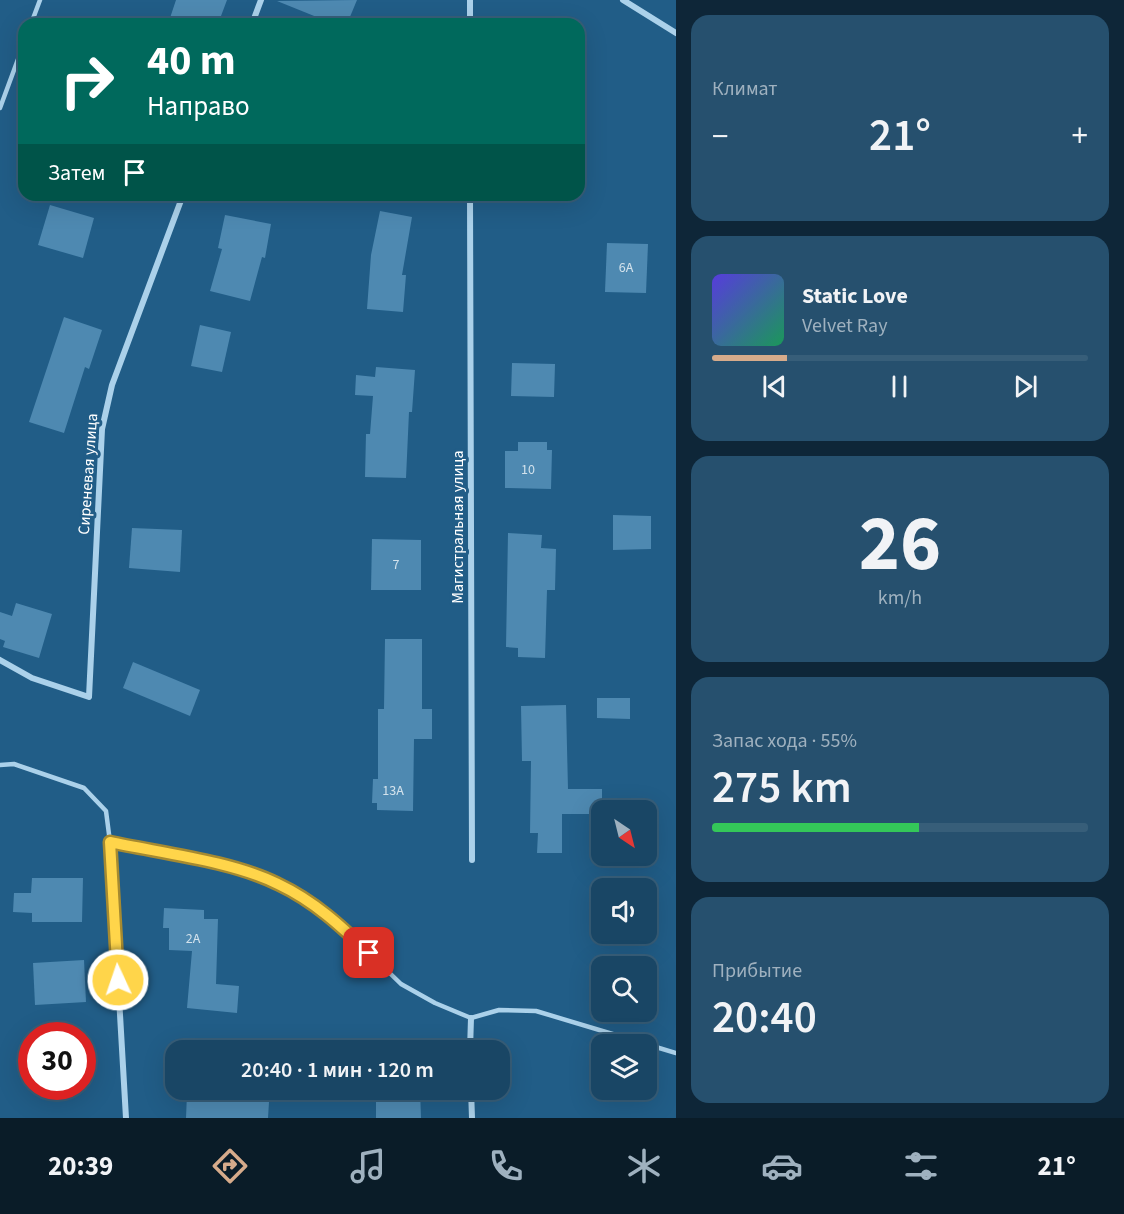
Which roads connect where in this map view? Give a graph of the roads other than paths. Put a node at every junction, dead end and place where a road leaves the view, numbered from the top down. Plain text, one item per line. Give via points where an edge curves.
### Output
1 (40, 0) edge
2 (261, 0) edge
3 (470, 0) edge
4 (623, 0) edge
5 (33, 18) edge
6 (254, 18) edge
7 (470, 18) edge
8 (675, 33) edge
9 (18, 59) edge
10 (0, 108) edge
11 (181, 201) edge
12 (470, 201) edge
13 (0, 660) edge
14 (0, 765) edge
15 (110, 842) junction
16 (472, 860) dead end
17 (471, 1018) junction
18 (613, 1034) edge
19 (470, 1040) edge
20 (657, 1047) edge
21 (675, 1053) edge
22 (471, 1100) edge
23 (126, 1118) edge
24 (472, 1118) edge

1 - 5 lane
2 - 6 street
3 - 7 street
4 - 8 street
9 - 10 lane
11 - 13 street, Сиреневая улица via 112,385 102,429 89,697 32,678
12 - 16 street, Магистральная улица
14 - 15 lane via 14,764 84,788 106,811
15 - 17 lane via 237,870 277,883 338,922 401,984 435,1004
15 - 23 street
17 - 18 lane via 499,1010 536,1011
17 - 19 street
20 - 21 lane
22 - 24 street

